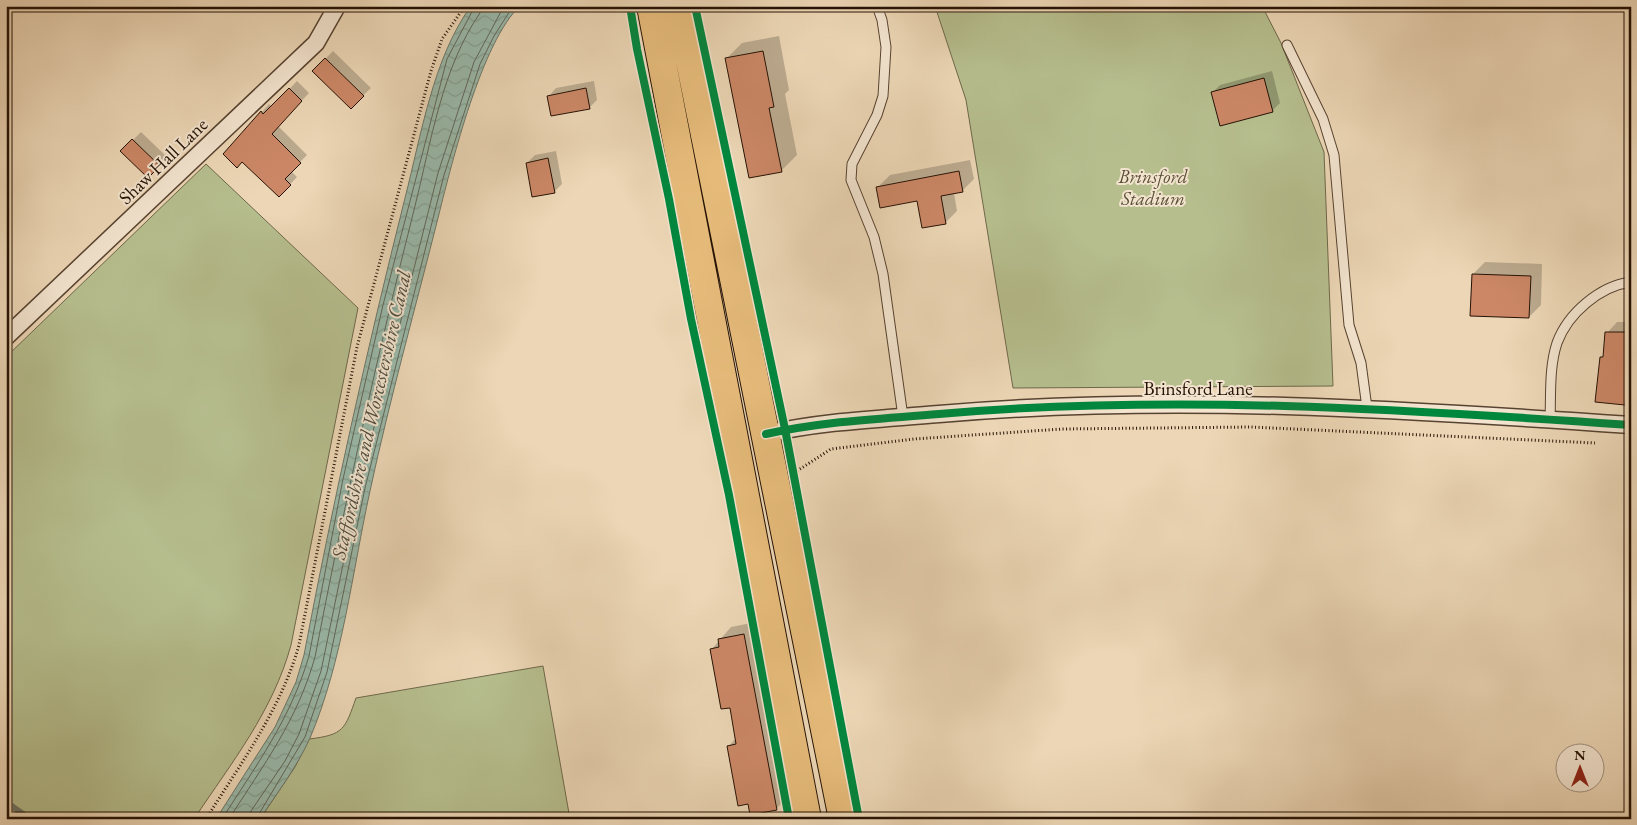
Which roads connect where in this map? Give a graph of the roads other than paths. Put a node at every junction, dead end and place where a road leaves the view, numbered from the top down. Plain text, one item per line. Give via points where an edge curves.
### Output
1 (337, 6) edge
2 (651, 6) edge
3 (679, 6) edge
4 (877, 6) edge
5 (1287, 45) dead end
6 (1631, 282) edge
7 (6, 337) edge
8 (1367, 408) junction
9 (903, 417) junction
10 (1550, 420) junction
11 (1631, 425) edge
12 (766, 434) junction
13 (807, 819) edge
14 (842, 819) edge

1 - 7 street, Shaw Hall Lane via 316,43
2 - 13 highway
3 - 12 highway
4 - 9 lane via 886,47 883,96 852,164 852,180 874,237 883,274
5 - 8 lane via 1323,119 1334,155 1350,325 1361,363
6 - 10 lane via 1610,287 1592,299 1564,329 1557,343 1554,361
8 - 9 street, Brinsford Lane via 1189,403 991,409
8 - 10 street, Brinsford Lane
9 - 12 street, Brinsford Lane via 785,429
10 - 11 street, Brinsford Lane
12 - 14 highway

